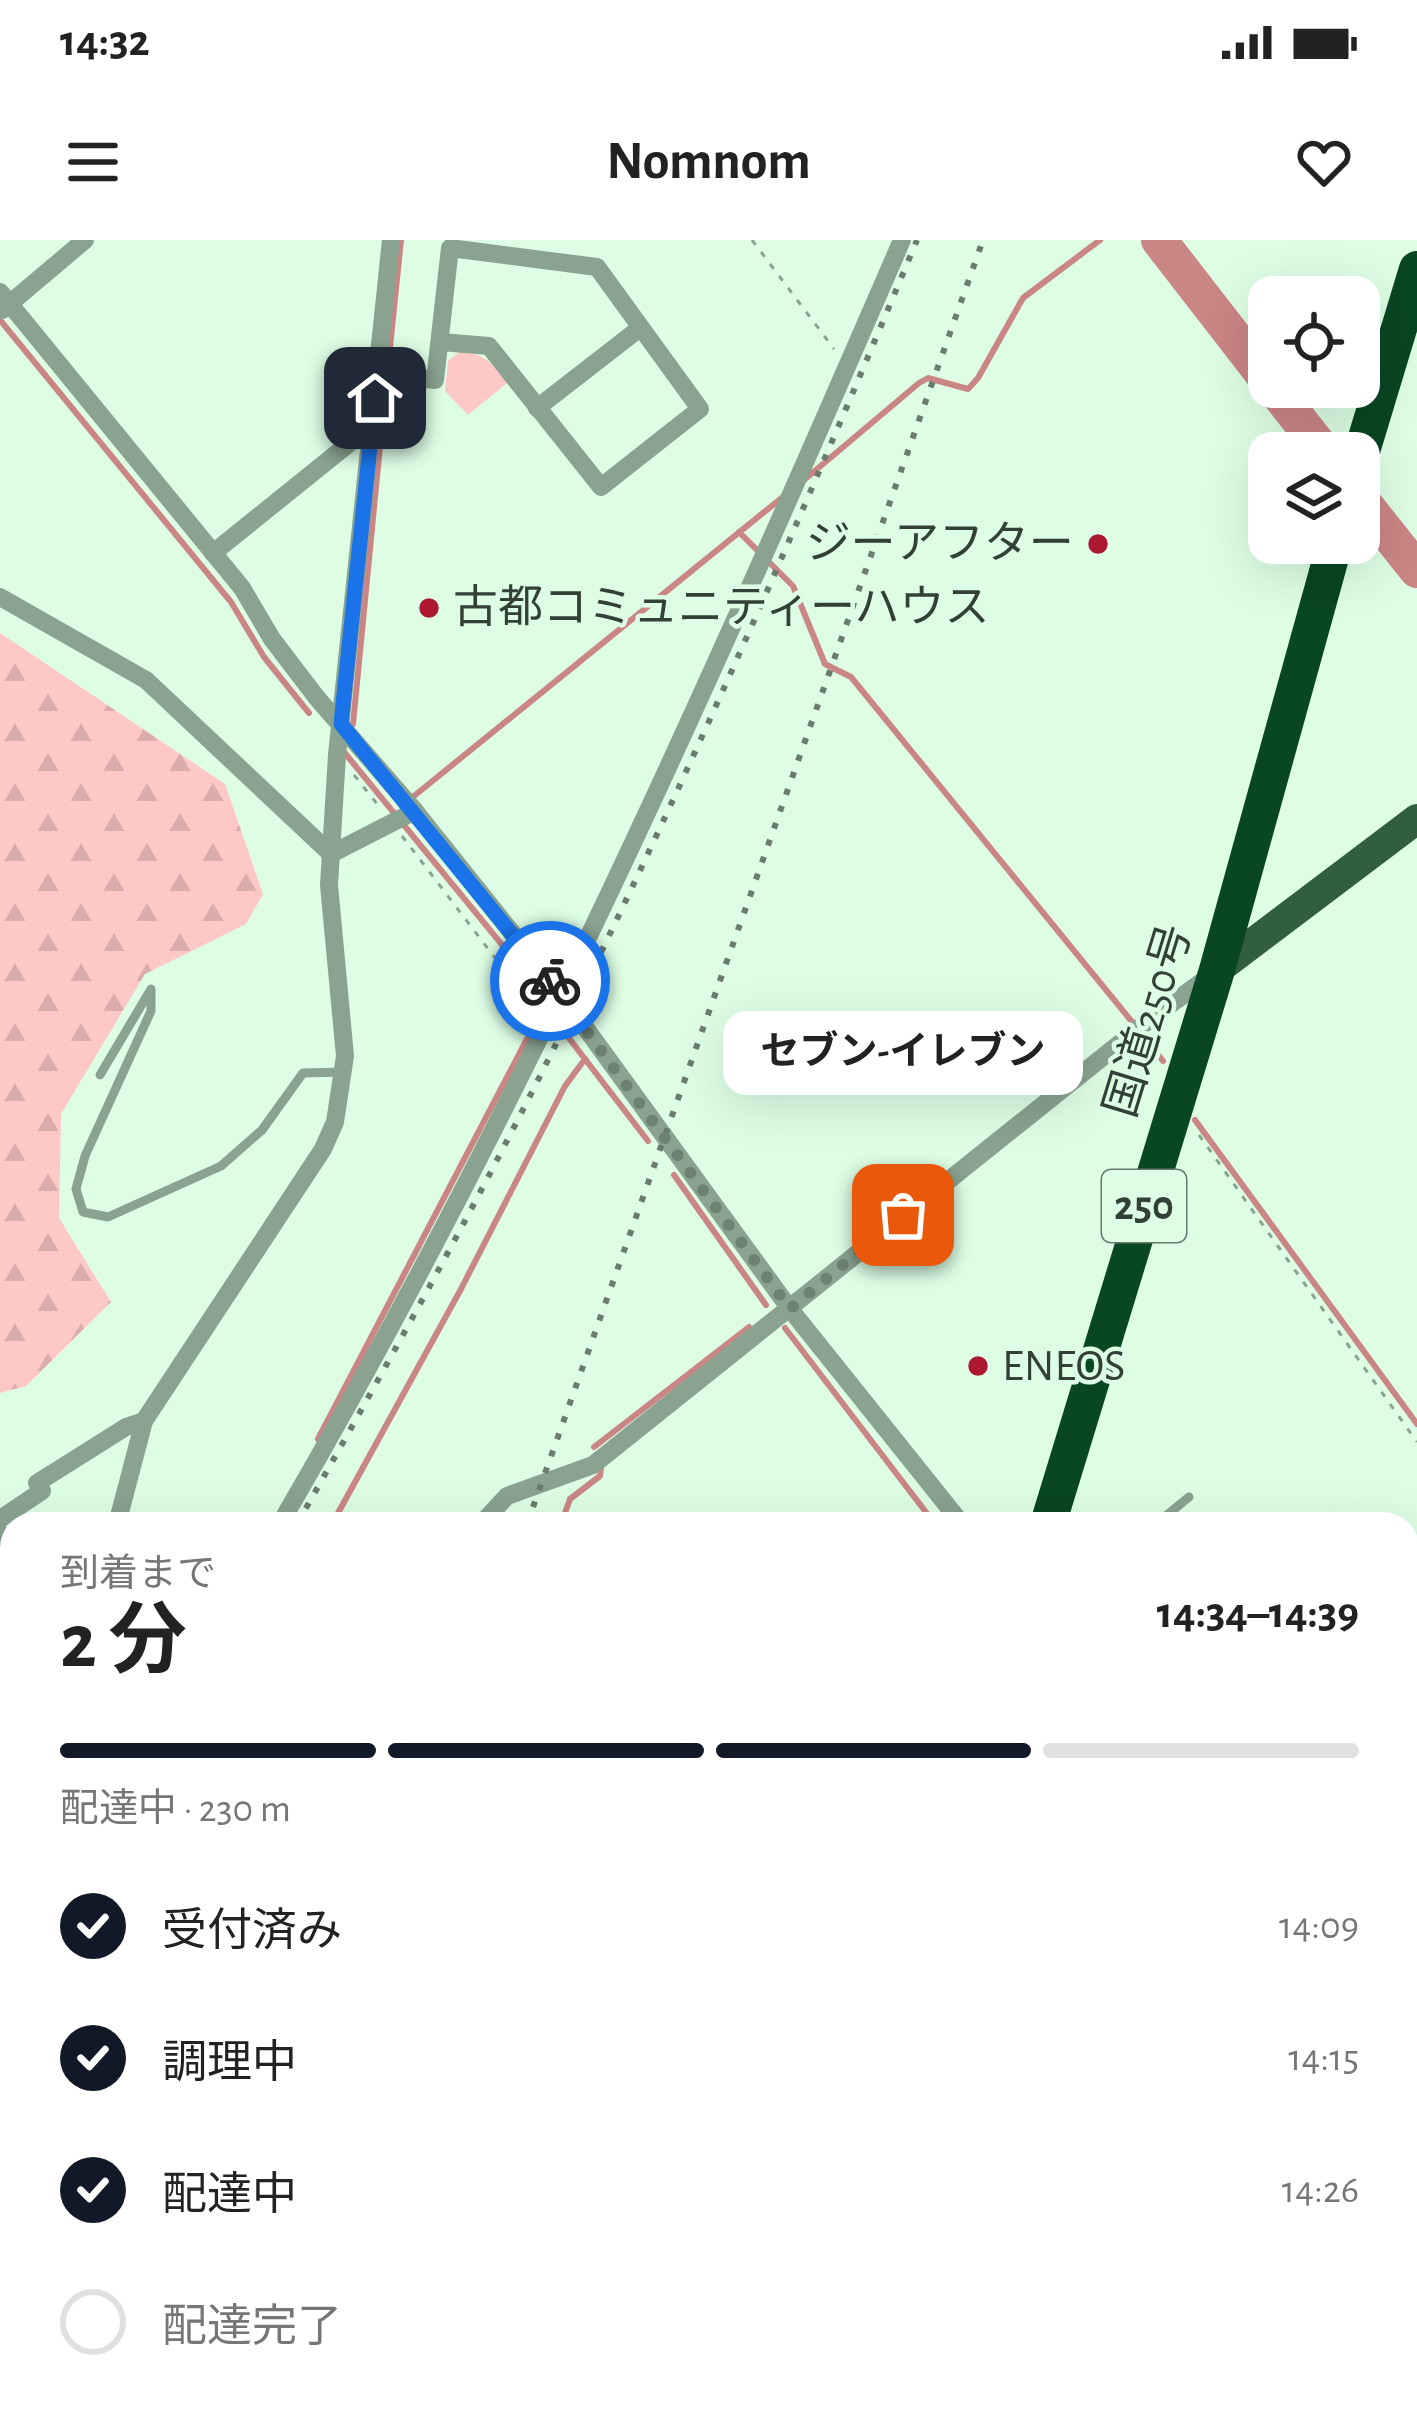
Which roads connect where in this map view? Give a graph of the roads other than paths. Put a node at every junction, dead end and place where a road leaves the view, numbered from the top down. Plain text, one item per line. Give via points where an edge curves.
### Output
1 (85, 240) edge
2 (391, 240) edge
3 (902, 240) edge
4 (1417, 268) edge
5 (3, 302) edge
6 (640, 328) junction
7 (441, 342) junction
8 (378, 372) junction
9 (538, 408) junction
10 (372, 425) junction
11 (1374, 432) edge
12 (213, 553) junction
13 (1329, 564) edge
14 (0, 597) edge
15 (341, 724) junction
16 (407, 816) junction
17 (1417, 819) edge
18 (331, 854) junction
19 (1237, 888) junction
20 (1281, 922) junction
21 (1216, 970) junction
22 (554, 1006) junction
23 (344, 1072) junction
24 (100, 1076) dead end
25 (790, 1309) junction
26 (144, 1420) junction
27 (1189, 1497) dead end
28 (10, 1512) edge
29 (120, 1512) edge
30 (287, 1512) edge
31 (493, 1512) edge
32 (952, 1512) edge
33 (1052, 1512) edge
34 (1171, 1512) edge

1 - 5 street
2 - 8 street
3 - 22 street
4 - 11 highway
5 - 12 street
6 - 7 street via 597,267 450,248
6 - 9 street
6 - 9 street via 700,409 601,487
7 - 8 street via 435,380
7 - 9 street via 488,346
8 - 10 street
10 - 12 street
10 - 15 street
12 - 15 street
13 - 19 highway, 国道250号 / 250
14 - 18 street via 146,680
15 - 16 street
15 - 18 street
16 - 18 street
16 - 22 street
17 - 20 main road
18 - 23 street
19 - 20 main road via 1252,921
19 - 21 highway, 国道250号 / 250
20 - 21 main road
21 - 25 street
21 - 33 highway, 国道250号 / 250
22 - 25 street
22 - 30 street
23 - 24 lane via 303,1073 262,1130 221,1166 108,1217 83,1212 76,1189 151,1011 151,988
23 - 26 street via 323,1149
25 - 31 street via 592,1465 508,1496
25 - 32 street
26 - 28 street via 37,1483 42,1490
26 - 29 street
27 - 34 lane

